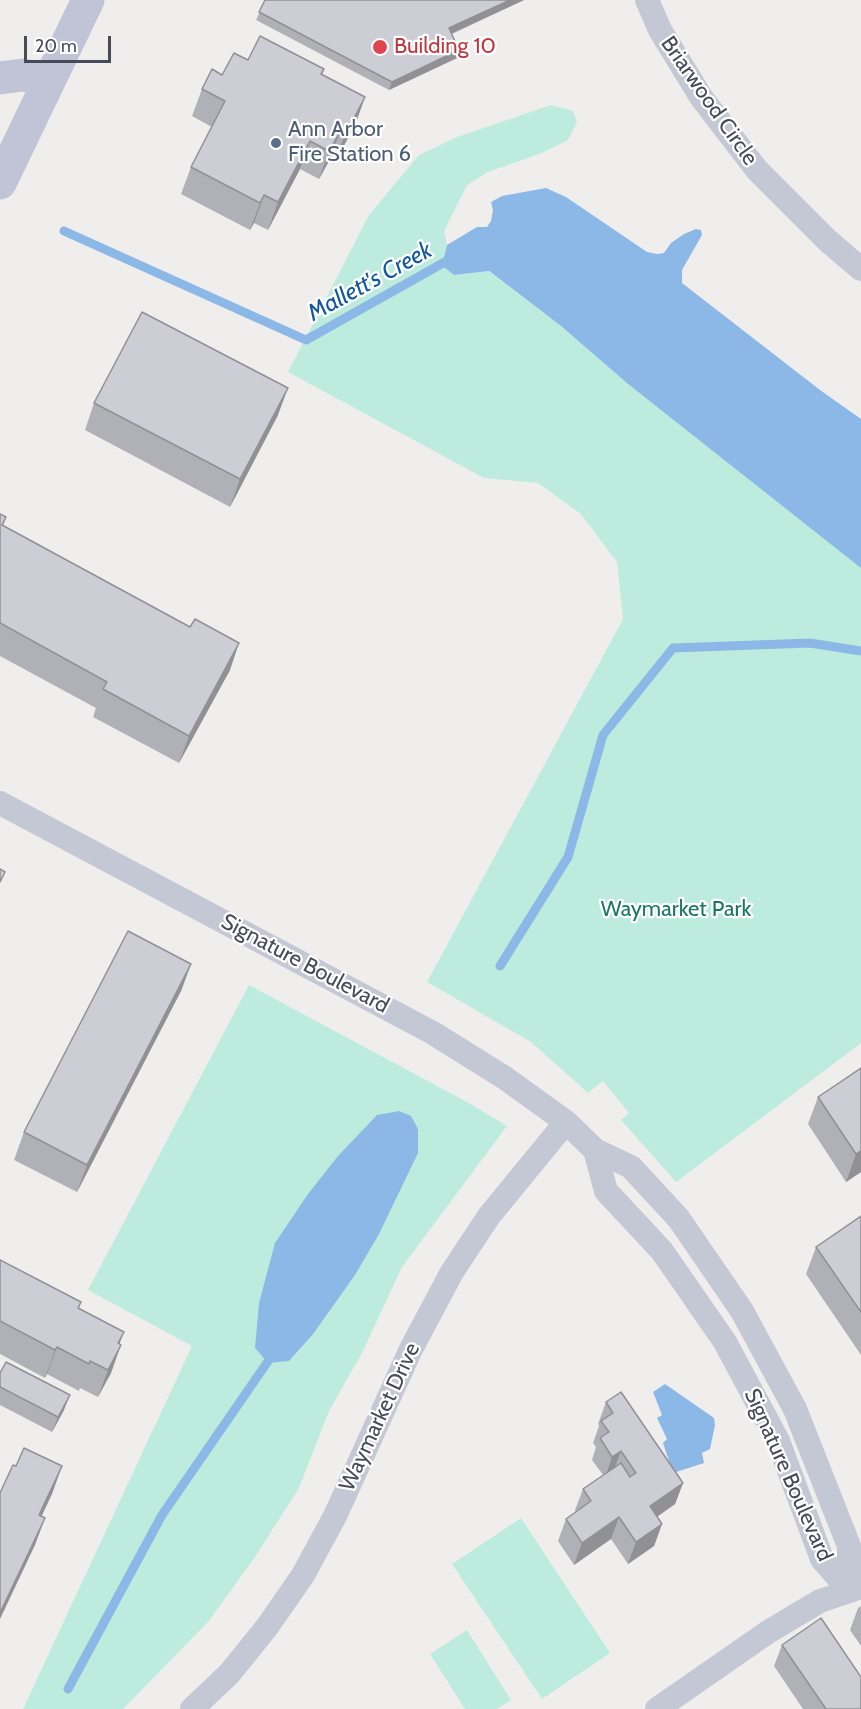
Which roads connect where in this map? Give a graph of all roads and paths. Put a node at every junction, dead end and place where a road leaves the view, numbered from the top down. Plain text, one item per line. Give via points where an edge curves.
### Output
1 (88, 0) edge
2 (647, 0) edge
3 (0, 78) edge
4 (49, 80) junction
5 (0, 183) edge
6 (861, 269) edge
7 (0, 803) edge
8 (566, 1122) junction
9 (595, 1150) junction
10 (855, 1589) edge
11 (192, 1709) edge
12 (657, 1709) edge

1 - 4 main road
2 - 6 street, Briarwood Circle via 660,30 701,97 757,170
3 - 4 main road via 22,75
4 - 5 main road
7 - 8 street, Signature Boulevard via 433,1033 506,1077
8 - 9 street, Signature Boulevard
8 - 11 street, Waymarket Drive via 489,1216 452,1272 303,1575 229,1674
9 - 10 street, Signature Boulevard via 606,1191 662,1251 725,1342 778,1441 822,1559
9 - 10 street, Signature Boulevard via 631,1167 679,1219 742,1311 795,1409 849,1546
10 - 12 street via 820,1601 768,1632

